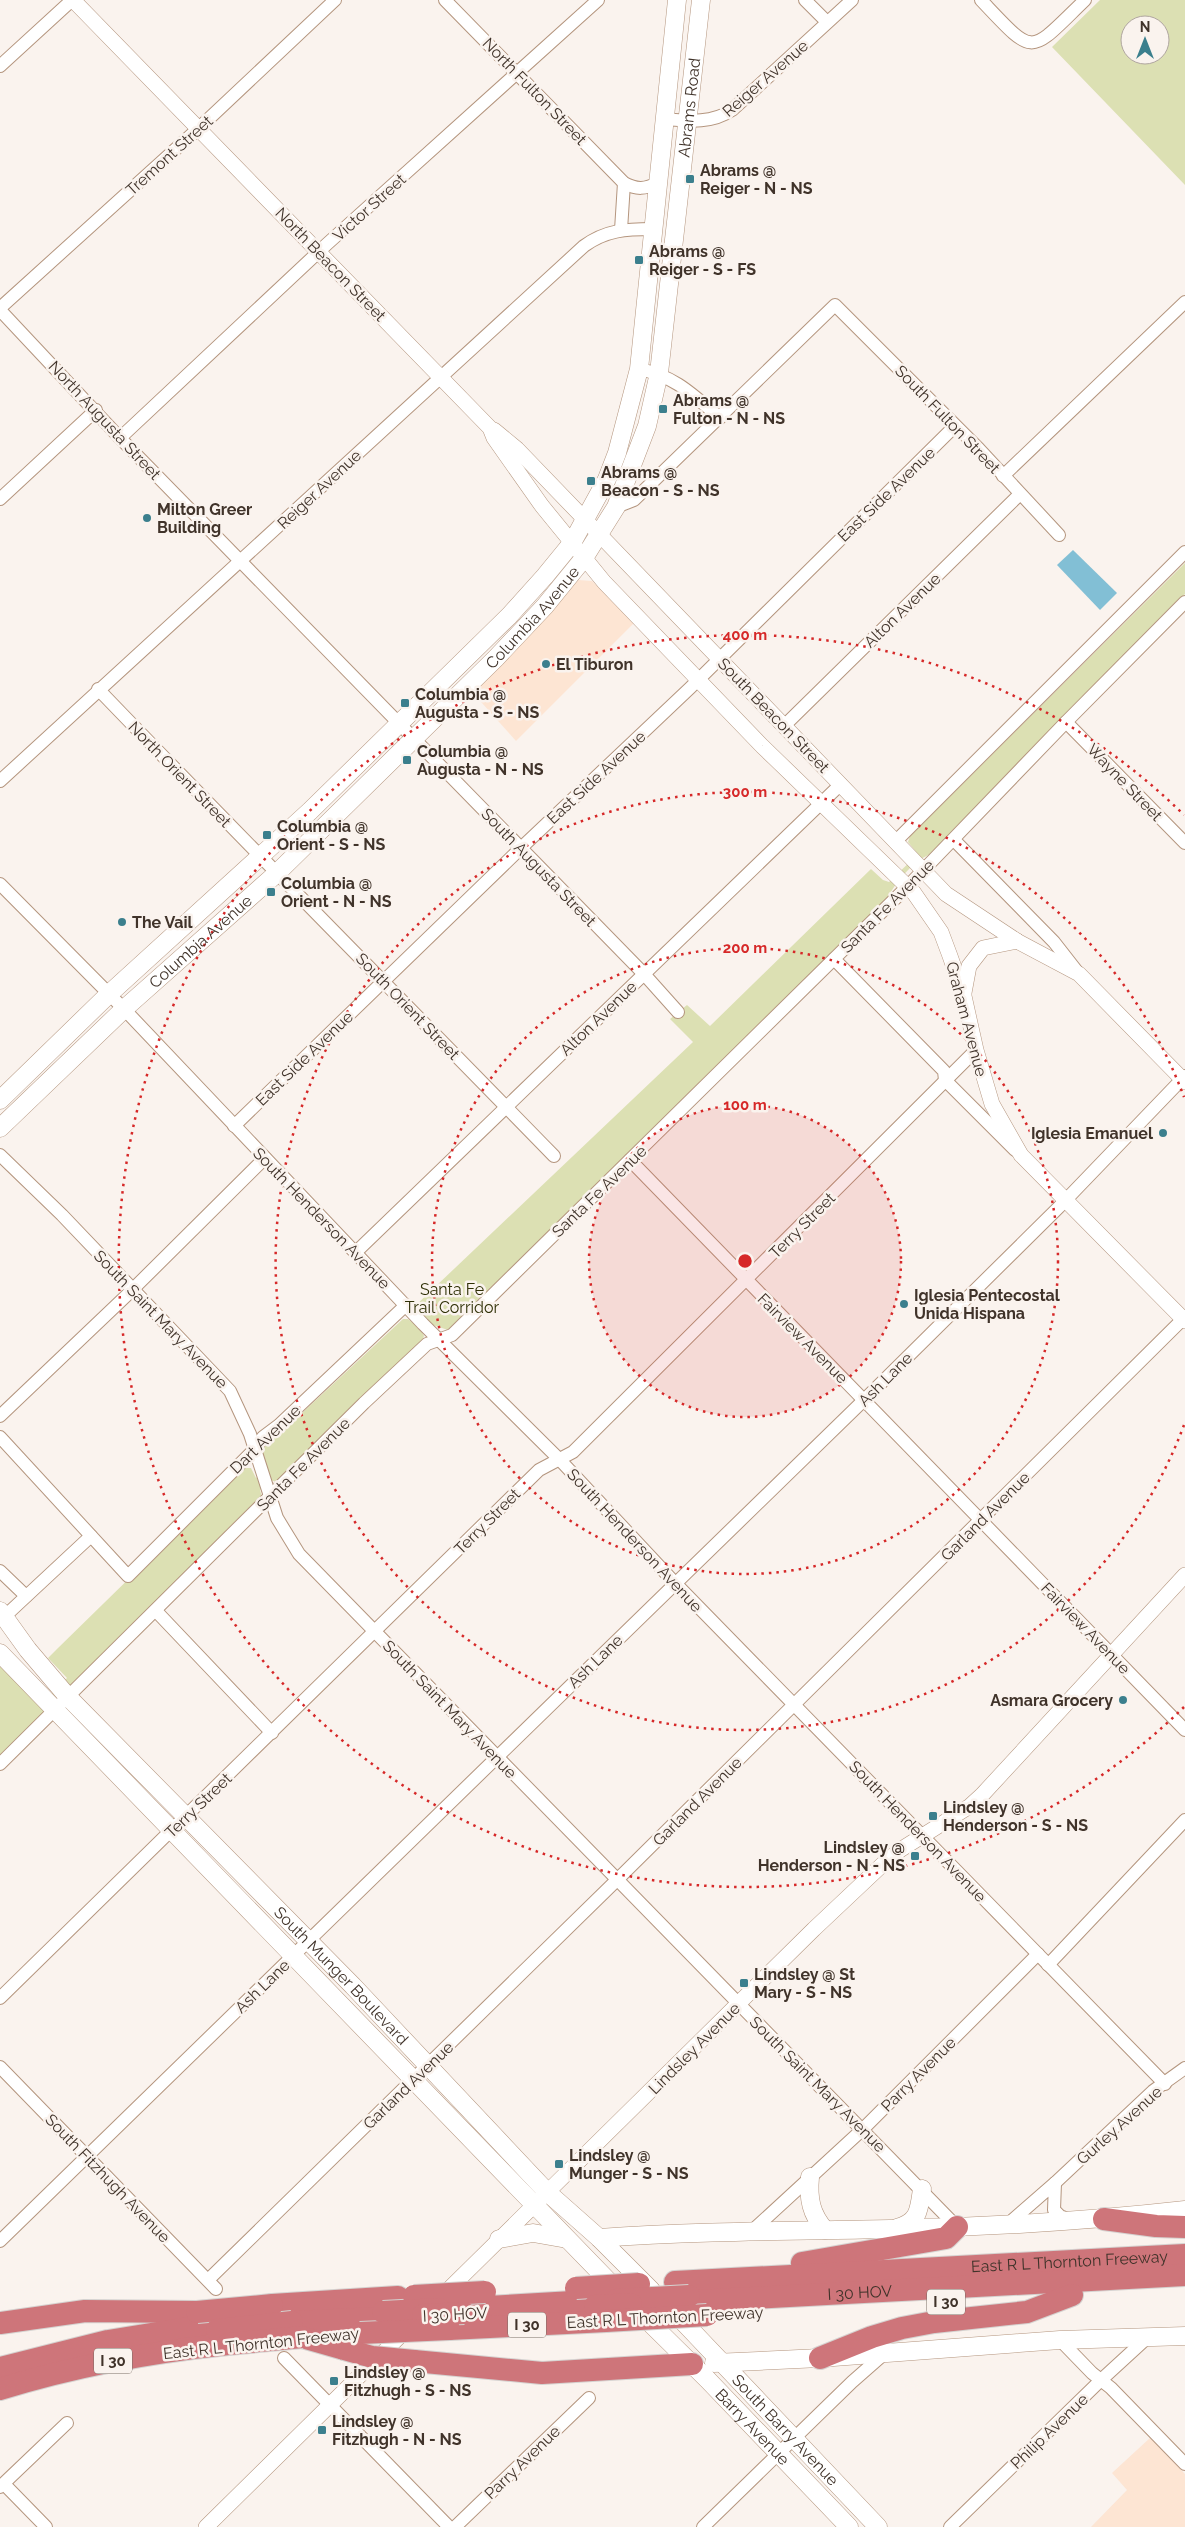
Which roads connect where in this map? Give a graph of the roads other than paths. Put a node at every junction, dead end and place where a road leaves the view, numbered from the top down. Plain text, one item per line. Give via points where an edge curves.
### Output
1 (72, 0) edge
2 (335, 0) edge
3 (445, 0) edge
4 (598, 0) edge
5 (677, 0) edge
6 (701, 0) edge
7 (805, 0) edge
8 (852, 0) edge
9 (981, 0) edge
10 (1085, 0) edge
11 (827, 22) junction
12 (0, 66) edge
13 (518, 73) junction
14 (664, 119) junction
15 (688, 121) junction
16 (199, 128) junction
17 (658, 182) junction
18 (624, 183) junction
19 (676, 219) junction
20 (653, 229) junction
21 (622, 230) junction
22 (319, 251) junction
23 (1185, 302) edge
24 (0, 309) edge
25 (639, 369) junction
26 (659, 372) junction
27 (441, 377) junction
28 (96, 410) junction
29 (720, 418) junction
30 (955, 426) junction
31 (490, 428) junction
32 (120, 438) junction
33 (1004, 476) junction
34 (1019, 495) junction
35 (0, 499) edge
36 (616, 507) junction
37 (585, 522) junction
38 (1059, 535) dead end
39 (599, 536) junction
40 (572, 543) junction
41 (1185, 552) edge
42 (584, 558) junction
43 (241, 561) junction
44 (1185, 602) edge
45 (718, 658) junction
46 (697, 680) junction
47 (98, 689) junction
48 (1066, 722) junction
49 (399, 724) junction
50 (785, 725) junction
51 (414, 739) junction
52 (0, 781) edge
53 (841, 784) junction
54 (821, 802) junction
55 (954, 840) junction
56 (896, 842) junction
57 (1185, 843) edge
58 (520, 848) junction
59 (261, 859) junction
60 (924, 871) junction
61 (276, 874) junction
62 (0, 884) edge
63 (908, 886) junction
64 (1017, 941) junction
65 (834, 959) junction
66 (644, 974) junction
67 (1079, 974) junction
68 (384, 981) junction
69 (109, 994) junction
70 (964, 996) junction
71 (124, 1009) junction
72 (678, 1012) dead end
73 (976, 1050) junction
74 (1184, 1079) edge
75 (945, 1080) junction
76 (0, 1100) edge
77 (507, 1108) junction
78 (234, 1126) junction
79 (0, 1128) edge
80 (0, 1155) edge
81 (1021, 1155) junction
82 (554, 1156) dead end
83 (265, 1158) junction
84 (630, 1160) junction
85 (1066, 1199) junction
86 (356, 1252) junction
87 (746, 1281) junction
88 (133, 1289) junction
89 (406, 1305) junction
90 (1184, 1320) edge
91 (438, 1339) junction
92 (864, 1400) junction
93 (0, 1416) edge
94 (0, 1437) edge
95 (254, 1450) junction
96 (560, 1460) junction
97 (269, 1498) junction
98 (982, 1519) junction
99 (91, 1536) junction
100 (0, 1571) edge
101 (1185, 1575) edge
102 (675, 1583) junction
103 (26, 1596) junction
104 (156, 1611) junction
105 (2, 1614) edge
106 (375, 1631) junction
107 (0, 1653) edge
108 (1111, 1654) junction
109 (62, 1703) junction
110 (794, 1705) junction
111 (1185, 1730) edge
112 (272, 1733) junction
113 (496, 1757) junction
114 (0, 1764) edge
115 (186, 1817) junction
116 (1185, 1820) edge
117 (172, 1831) junction
118 (923, 1836) junction
119 (617, 1880) junction
120 (308, 1940) junction
121 (294, 1954) junction
122 (1038, 1954) junction
123 (1048, 1965) junction
124 (0, 1998) edge
125 (739, 2004) junction
126 (428, 2065) junction
127 (0, 2067) edge
128 (1185, 2068) edge
129 (414, 2079) junction
130 (1165, 2084) junction
131 (863, 2130) junction
132 (88, 2155) junction
133 (810, 2177) junction
134 (1055, 2183) junction
135 (922, 2189) junction
136 (547, 2192) junction
137 (534, 2205) junction
138 (1185, 2210) edge
139 (1104, 2219) junction
140 (1070, 2220) junction
141 (1008, 2224) junction
142 (958, 2227) junction
143 (1185, 2227) edge
144 (891, 2229) junction
145 (825, 2230) junction
146 (752, 2231) junction
147 (599, 2238) junction
148 (567, 2239) junction
149 (499, 2240) junction
150 (0, 2241) edge
151 (1185, 2255) edge
152 (1185, 2270) edge
153 (1185, 2275) edge
154 (725, 2279) junction
155 (212, 2285) joint
156 (1185, 2289) edge
157 (1072, 2295) junction
158 (592, 2304) junction
159 (692, 2305) junction
160 (467, 2310) junction
161 (379, 2315) junction
162 (288, 2320) junction
163 (0, 2323) edge
164 (213, 2327) junction
165 (654, 2327) joint
166 (1149, 2336) junction
167 (1185, 2336) edge
168 (1060, 2340) junction
169 (0, 2353) edge
170 (885, 2354) junction
171 (284, 2358) dead end
172 (820, 2358) junction
173 (722, 2362) junction
174 (692, 2364) junction
175 (0, 2368) edge
176 (0, 2374) edge
177 (1101, 2380) junction
178 (0, 2389) edge
179 (589, 2398) dead end
180 (330, 2406) junction
181 (66, 2423) dead end
182 (793, 2440) junction
183 (778, 2454) junction
184 (1185, 2464) edge
185 (2, 2485) edge
186 (46, 2527) edge
187 (206, 2527) edge
188 (449, 2527) edge
189 (455, 2527) edge
190 (703, 2527) edge
191 (849, 2527) edge
192 (878, 2527) edge
193 (950, 2527) edge

1 - 12 street
1 - 16 street, North Beacon Street
2 - 16 street, Tremont Street
3 - 13 street, North Fulton Street
4 - 13 street, Victor Street
5 - 14 main road, Abrams Road
6 - 15 main road, Abrams Road
7 - 11 street
8 - 11 street, Reiger Avenue
9 - 10 street via 1020,40 1030,44 1046,38
11 - 15 street, Reiger Avenue via 732,110 710,121
13 - 18 street, North Fulton Street
13 - 22 street, Victor Street
14 - 15 street, Reiger Avenue
14 - 17 main road, Abrams Road
15 - 19 main road, Abrams Road
16 - 22 street, North Beacon Street
16 - 24 street, Tremont Street
17 - 18 street via 638,189
17 - 20 main road, Abrams Road
18 - 21 street
19 - 20 main road
19 - 26 main road, Abrams Road
20 - 21 street, Reiger Avenue
20 - 25 main road, Abrams Road
21 - 27 street, Reiger Avenue via 598,236 584,246
22 - 27 street, North Beacon Street
22 - 32 street, Victor Street
23 - 33 street
24 - 28 street, North Augusta Street
25 - 26 street
25 - 37 main road, Abrams Road via 617,453
26 - 29 street via 683,386
26 - 36 main road, Abrams Road via 647,426
27 - 31 street, North Beacon Street
27 - 43 street, Reiger Avenue
28 - 32 street, North Augusta Street
28 - 35 street
29 - 30 street, South Fulton Street via 835,305
29 - 36 street via 634,500
30 - 33 street, South Fulton Street
30 - 45 street, East Side Avenue
31 - 37 street, South Beacon Street via 516,449
31 - 40 street, North Beacon Street via 507,458
32 - 43 street, North Augusta Street
33 - 34 street, South Fulton Street
34 - 38 street, South Fulton Street
34 - 50 street, Alton Avenue
36 - 39 main road, Abrams Road
37 - 39 street, South Beacon Street
37 - 40 main road, Abrams Road
39 - 42 main road, Abrams Road
39 - 45 street, South Beacon Street
40 - 42 street, South Beacon Street
40 - 49 main road, Columbia Avenue via 532,592
41 - 56 street
42 - 46 street, South Beacon Street
42 - 51 main road, Columbia Avenue via 520,633
43 - 47 street, Reiger Avenue
43 - 49 street, North Augusta Street
44 - 48 street, Santa Fe Avenue
45 - 46 street, East Side Avenue
45 - 50 street, South Beacon Street
46 - 54 street, South Beacon Street
46 - 58 street, East Side Avenue
47 - 52 street, Reiger Avenue
47 - 59 street, North Orient Street
48 - 55 street, Santa Fe Avenue
48 - 57 street, Wayne Street
49 - 51 street, South Augusta Street
49 - 59 main road, Columbia Avenue
50 - 53 street, South Beacon Street
51 - 58 street, South Augusta Street
51 - 61 main road, Columbia Avenue
53 - 54 street, Alton Avenue
53 - 56 street, South Beacon Street
54 - 63 street, South Beacon Street
54 - 66 street, Alton Avenue
55 - 60 street, Santa Fe Avenue
55 - 67 street, South Beacon Street via 1054,942
56 - 60 street, South Beacon Street
58 - 66 street, South Augusta Street
58 - 68 street, East Side Avenue
59 - 61 street, South Orient Street
59 - 69 main road, Columbia Avenue
60 - 63 street, Santa Fe Avenue
60 - 64 street, South Beacon Street via 946,894
61 - 68 street, South Orient Street
61 - 71 main road, Columbia Avenue
62 - 69 street, South Henderson Avenue
63 - 65 street, Santa Fe Avenue
63 - 70 street, Graham Avenue via 941,932
64 - 67 street, South Beacon Street
64 - 70 street via 996,943 983,948 975,956 969,966
65 - 75 street, Graham Avenue via 944,1071
65 - 84 street, Santa Fe Avenue
66 - 72 street, South Augusta Street
66 - 77 street, Alton Avenue
67 - 74 street, South Beacon Street
68 - 77 street, South Orient Street
68 - 78 street, East Side Avenue
69 - 71 street, South Henderson Avenue
69 - 76 main road, Columbia Avenue
70 - 73 street, Graham Avenue
71 - 78 street, South Henderson Avenue
71 - 79 main road, Columbia Avenue
73 - 75 street, Terry Street
73 - 81 street, Graham Avenue via 992,1104
74 - 85 street, Ash Lane
75 - 81 street, Graham Avenue
75 - 87 street, Terry Street
77 - 82 street, South Orient Street
77 - 86 street, Alton Avenue
78 - 83 street, South Henderson Avenue
80 - 88 street, South Saint Mary Avenue
81 - 85 street, Graham Avenue
83 - 86 street, South Henderson Avenue
83 - 88 street
84 - 87 street, Fairview Avenue
84 - 91 street, Santa Fe Avenue via 452,1335
85 - 90 street, Graham Avenue
85 - 92 street, Ash Lane
86 - 89 street, South Henderson Avenue
87 - 92 street, Fairview Avenue
87 - 96 street, Terry Street via 573,1452
88 - 93 street
88 - 95 street, South Saint Mary Avenue via 230,1391 241,1411
89 - 91 street, South Henderson Avenue
89 - 95 street, Dart Avenue via 279,1425 263,1436
90 - 98 street, Garland Avenue
91 - 96 street, South Henderson Avenue
91 - 97 street, Santa Fe Avenue via 427,1344
92 - 98 street, Fairview Avenue
92 - 102 street, Ash Lane
94 - 99 street
95 - 97 street, South Saint Mary Avenue
95 - 99 street, Dart Avenue via 128,1576
96 - 102 street, South Henderson Avenue
96 - 106 street, Terry Street via 538,1470
97 - 104 street, Santa Fe Avenue
97 - 106 street, South Saint Mary Avenue via 299,1554
98 - 108 street, Fairview Avenue
98 - 110 street, Garland Avenue
99 - 103 street
100 - 103 street
101 - 108 street, Lindsley Avenue
102 - 110 street, South Henderson Avenue
102 - 113 street, Ash Lane
103 - 105 street
104 - 109 street, Santa Fe Avenue
104 - 112 street
105 - 109 main road, South Munger Boulevard
106 - 112 street, Terry Street
106 - 113 street, South Saint Mary Avenue
107 - 109 main road, South Munger Boulevard
108 - 111 street, Fairview Avenue
108 - 118 street, Lindsley Avenue via 982,1795
109 - 114 street, Santa Fe Avenue
109 - 115 main road, South Munger Boulevard
109 - 117 main road, South Munger Boulevard
110 - 118 street, South Henderson Avenue
110 - 119 street, Garland Avenue
112 - 115 street, Terry Street
113 - 119 street, South Saint Mary Avenue
113 - 120 street, Ash Lane
115 - 117 street, Terry Street
115 - 120 main road, South Munger Boulevard
116 - 123 street
117 - 121 main road, South Munger Boulevard
117 - 124 street, Terry Street
118 - 122 street, South Henderson Avenue
118 - 125 street, Lindsley Avenue via 883,1864
119 - 125 street, South Saint Mary Avenue
119 - 126 street, Garland Avenue
120 - 121 street, Ash Lane
120 - 126 main road, South Munger Boulevard
121 - 129 main road, South Munger Boulevard
121 - 132 street, Ash Lane
122 - 123 street, South Henderson Avenue
122 - 131 street, Parry Avenue
123 - 130 street, South Henderson Avenue
125 - 131 street, South Saint Mary Avenue
125 - 136 street, Lindsley Avenue
126 - 129 street, Garland Avenue
126 - 136 main road, South Munger Boulevard
127 - 132 street, South Fitzhugh Avenue
128 - 130 street, Gurley Avenue
129 - 137 main road, South Munger Boulevard
129 - 155 street, Garland Avenue
130 - 134 street, Gurley Avenue via 1153,2091
131 - 133 street, Parry Avenue
131 - 135 street, South Saint Mary Avenue
132 - 150 street, Ash Lane
132 - 155 street, South Fitzhugh Avenue
133 - 145 main road via 810,2205
133 - 146 street, Parry Avenue
134 - 140 street via 1054,2210
134 - 141 street, Gurley Avenue
135 - 142 street, South Saint Mary Avenue
135 - 144 main road via 915,2218 908,2225
136 - 137 street, Lindsley Avenue
136 - 147 main road, South Munger Boulevard
137 - 148 main road, South Munger Boulevard
137 - 149 street, Lindsley Avenue
138 - 139 main road
139 - 140 main road
139 - 143 highway
140 - 141 main road
141 - 142 main road
142 - 144 main road
142 - 154 highway via 946,2238
144 - 145 main road
145 - 146 main road
146 - 147 main road
147 - 159 main road, South Munger Boulevard
148 - 149 main road via 533,2232
148 - 165 main road, South Munger Boulevard
149 - 180 street, Lindsley Avenue
151 - 154 highway, East R L Thornton Freeway / I 30
152 - 159 highway, I 30 HOV
153 - 159 highway, I 30 HOV
154 - 159 highway, East R L Thornton Freeway / I 30
156 - 157 highway, East R L Thornton Freeway / I 30
157 - 159 highway, East R L Thornton Freeway / I 30
157 - 172 highway via 1027,2312 902,2328
158 - 159 highway, East R L Thornton Freeway / I 30, bridge
158 - 159 highway, East R L Thornton Freeway / I 30, bridge
158 - 160 highway, East R L Thornton Freeway / I 30
158 - 160 highway, East R L Thornton Freeway / I 30
159 - 173 main road, South Barry Avenue
160 - 161 highway, East R L Thornton Freeway / I 30, bridge
160 - 161 highway, East R L Thornton Freeway / I 30, bridge
161 - 162 highway, East R L Thornton Freeway / I 30
161 - 162 highway, East R L Thornton Freeway / I 30
162 - 164 highway, East R L Thornton Freeway / I 30, bridge
162 - 164 highway, East R L Thornton Freeway / I 30, bridge
162 - 174 highway, bridge via 344,2349 372,2357 542,2373
163 - 164 highway via 86,2311
164 - 169 highway, East R L Thornton Freeway / I 30 via 80,2333
164 - 175 highway via 108,2341
164 - 176 highway via 130,2342
164 - 178 highway, East R L Thornton Freeway / I 30 via 118,2360
165 - 174 main road, Barry Avenue
166 - 167 main road
166 - 168 main road
166 - 177 street, Philip Avenue
168 - 170 main road
168 - 177 street
170 - 172 main road
170 - 182 street
171 - 180 street
172 - 173 main road
173 - 174 main road
173 - 182 main road, South Barry Avenue
174 - 183 main road, Barry Avenue
177 - 184 street
177 - 193 street, Philip Avenue
179 - 189 street, Parry Avenue
180 - 187 street, Lindsley Avenue
180 - 188 street
181 - 185 street
182 - 183 street
182 - 192 main road, South Barry Avenue
183 - 190 street
183 - 191 main road, Barry Avenue
185 - 186 street

